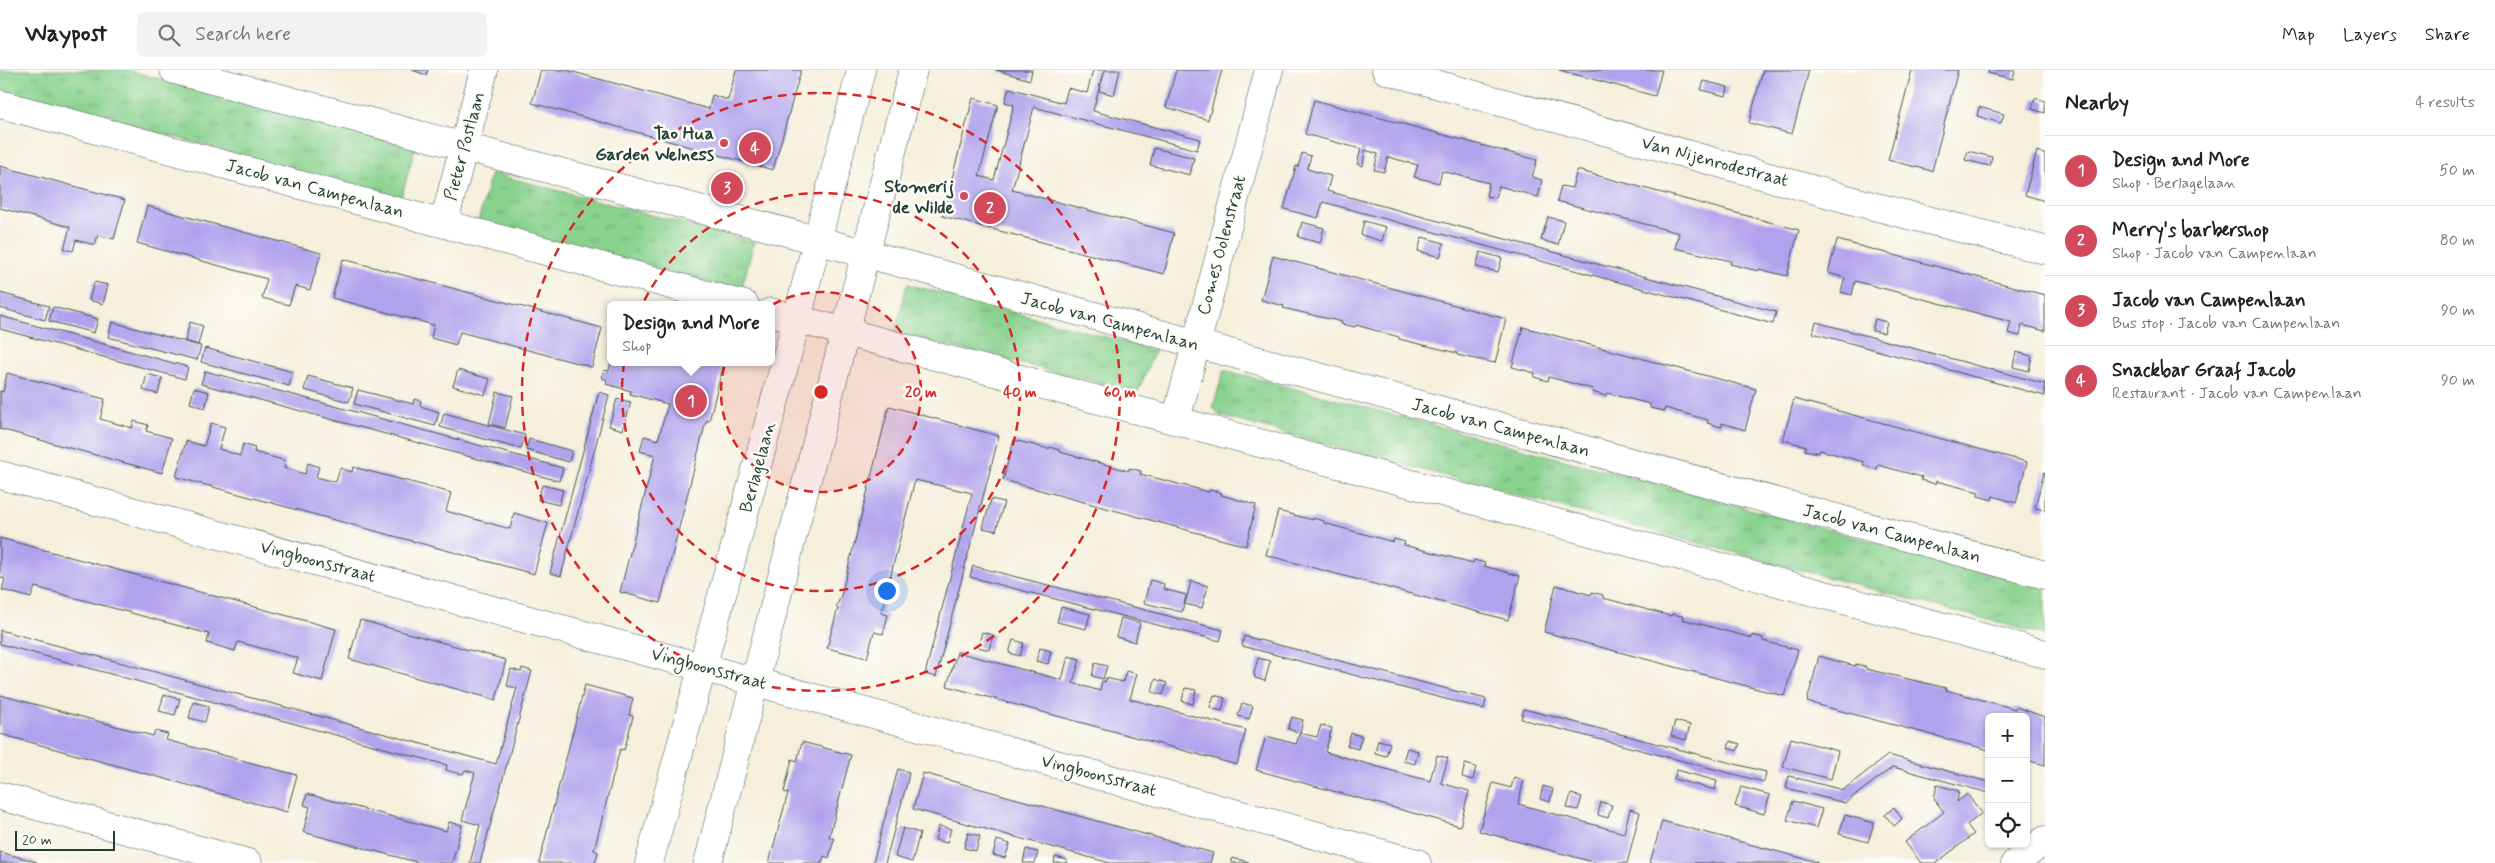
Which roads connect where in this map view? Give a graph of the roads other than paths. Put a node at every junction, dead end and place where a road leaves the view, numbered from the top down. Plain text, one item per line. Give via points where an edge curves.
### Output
1 (174, 70) edge
2 (484, 70) edge
3 (861, 70) edge
4 (913, 70) edge
5 (1268, 70) edge
6 (1386, 70) edge
7 (0, 104) edge
8 (464, 148) junction
9 (444, 222) junction
10 (816, 240) junction
11 (2045, 250) edge
12 (864, 254) junction
13 (730, 301) edge
14 (775, 313) edge
15 (798, 319) junction
16 (846, 331) junction
17 (1195, 343) junction
18 (1176, 420) junction
19 (0, 475) edge
20 (2045, 575) edge
21 (2045, 654) edge
22 (702, 666) junction
23 (756, 680) junction
24 (0, 796) edge
25 (2045, 840) edge
26 (248, 863) edge
27 (649, 863) edge
28 (708, 863) edge
29 (1417, 863) edge
30 (2015, 863) edge

1 - 8 street, Jacob van Campenlaan
2 - 8 street, Pieter Postlaan
3 - 10 street, Berlagelaan
4 - 12 street
5 - 17 street, Comes Oolenstraat
6 - 11 street, Van Nijenrodestraat via 1865,204
7 - 9 street, Jacob van Campenlaan
8 - 9 street, Pieter Postlaan
8 - 10 street, Jacob van Campenlaan
9 - 13 street, Jacob van Campenlaan
10 - 12 street, Jacob van Campenlaan
10 - 15 street, Berlagelaan
12 - 16 street
12 - 17 street, Jacob van Campenlaan
14 - 15 street
15 - 16 street
15 - 22 street, Berlagelaan
16 - 18 street
16 - 23 street
17 - 18 street, Comes Oolenstraat
17 - 20 street, Jacob van Campenlaan
18 - 21 street
19 - 22 street, Vingboonsstraat
22 - 23 street, Vingboonsstraat
22 - 27 street, Berlagelaan
23 - 28 street
23 - 29 street, Vingboonsstraat
24 - 26 street
25 - 30 street

